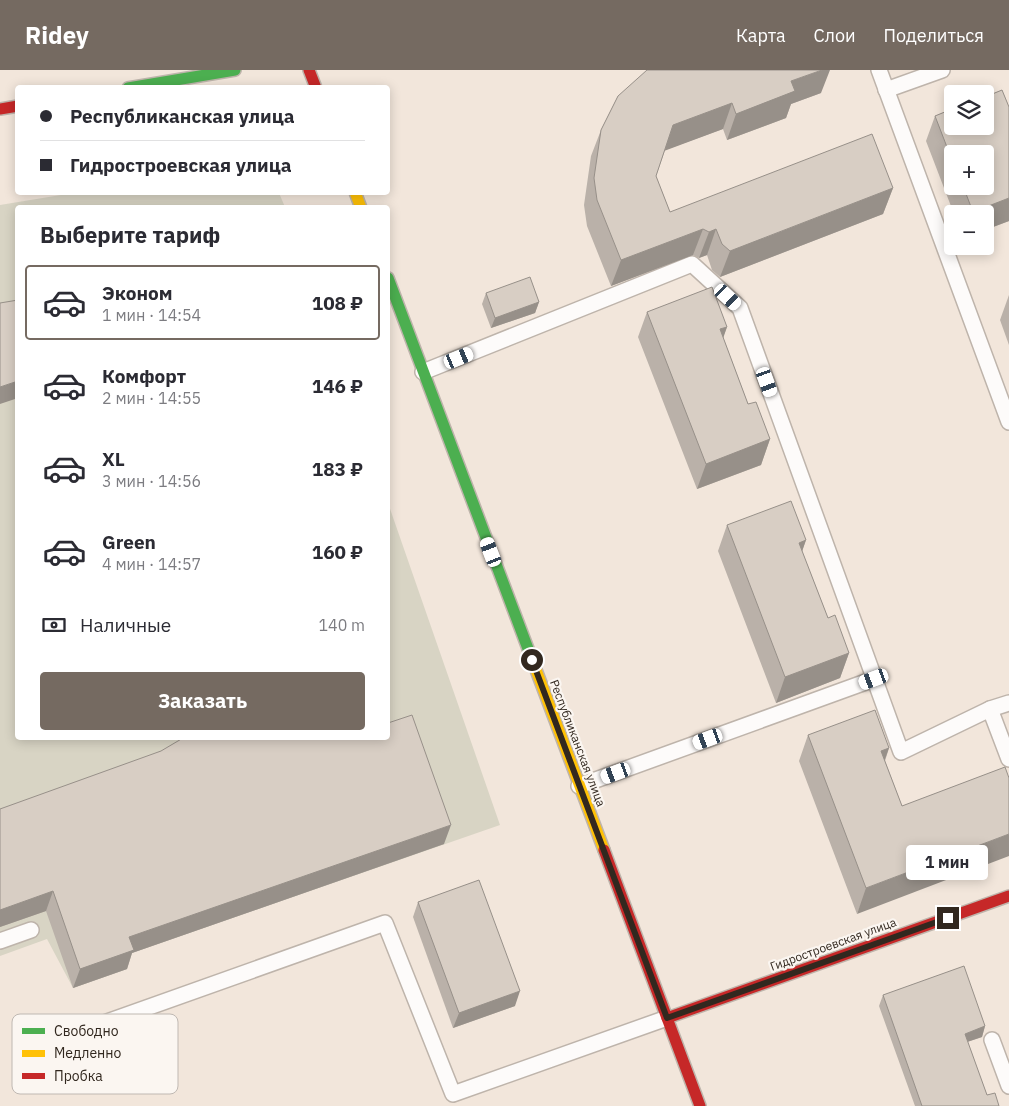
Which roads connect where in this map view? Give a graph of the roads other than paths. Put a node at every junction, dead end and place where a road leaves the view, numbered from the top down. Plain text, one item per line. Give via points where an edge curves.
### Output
1 (235, 70) edge
2 (309, 70) edge
3 (879, 70) edge
4 (942, 70) edge
5 (217, 71) edge
6 (144, 85) edge
7 (315, 85) edge
8 (886, 90) junction
9 (15, 106) edge
10 (0, 109) edge
11 (390, 283) edge
12 (423, 372) junction
13 (1009, 422) edge
14 (874, 679) junction
15 (1009, 703) edge
16 (990, 709) junction
17 (1009, 759) edge
18 (579, 786) junction
19 (1007, 901) edge
20 (31, 930) dead end
21 (0, 941) edge
22 (129, 1014) edge
23 (667, 1018) junction
24 (992, 1040) dead end
25 (1009, 1086) edge
26 (700, 1106) edge

1 - 5 street
2 - 7 street
3 - 8 lane
4 - 8 lane
5 - 6 street
8 - 13 lane
9 - 10 street
11 - 12 street, Республиканская улица
12 - 14 lane via 692,264 740,308
12 - 18 street, Республиканская улица
14 - 16 lane via 901,752
14 - 18 lane
15 - 16 lane
16 - 17 lane
18 - 23 street, Республиканская улица
19 - 23 street, Гидростроевская улица
20 - 21 lane
22 - 23 lane via 385,923 453,1094
23 - 26 street, Республиканская улица
24 - 25 lane

